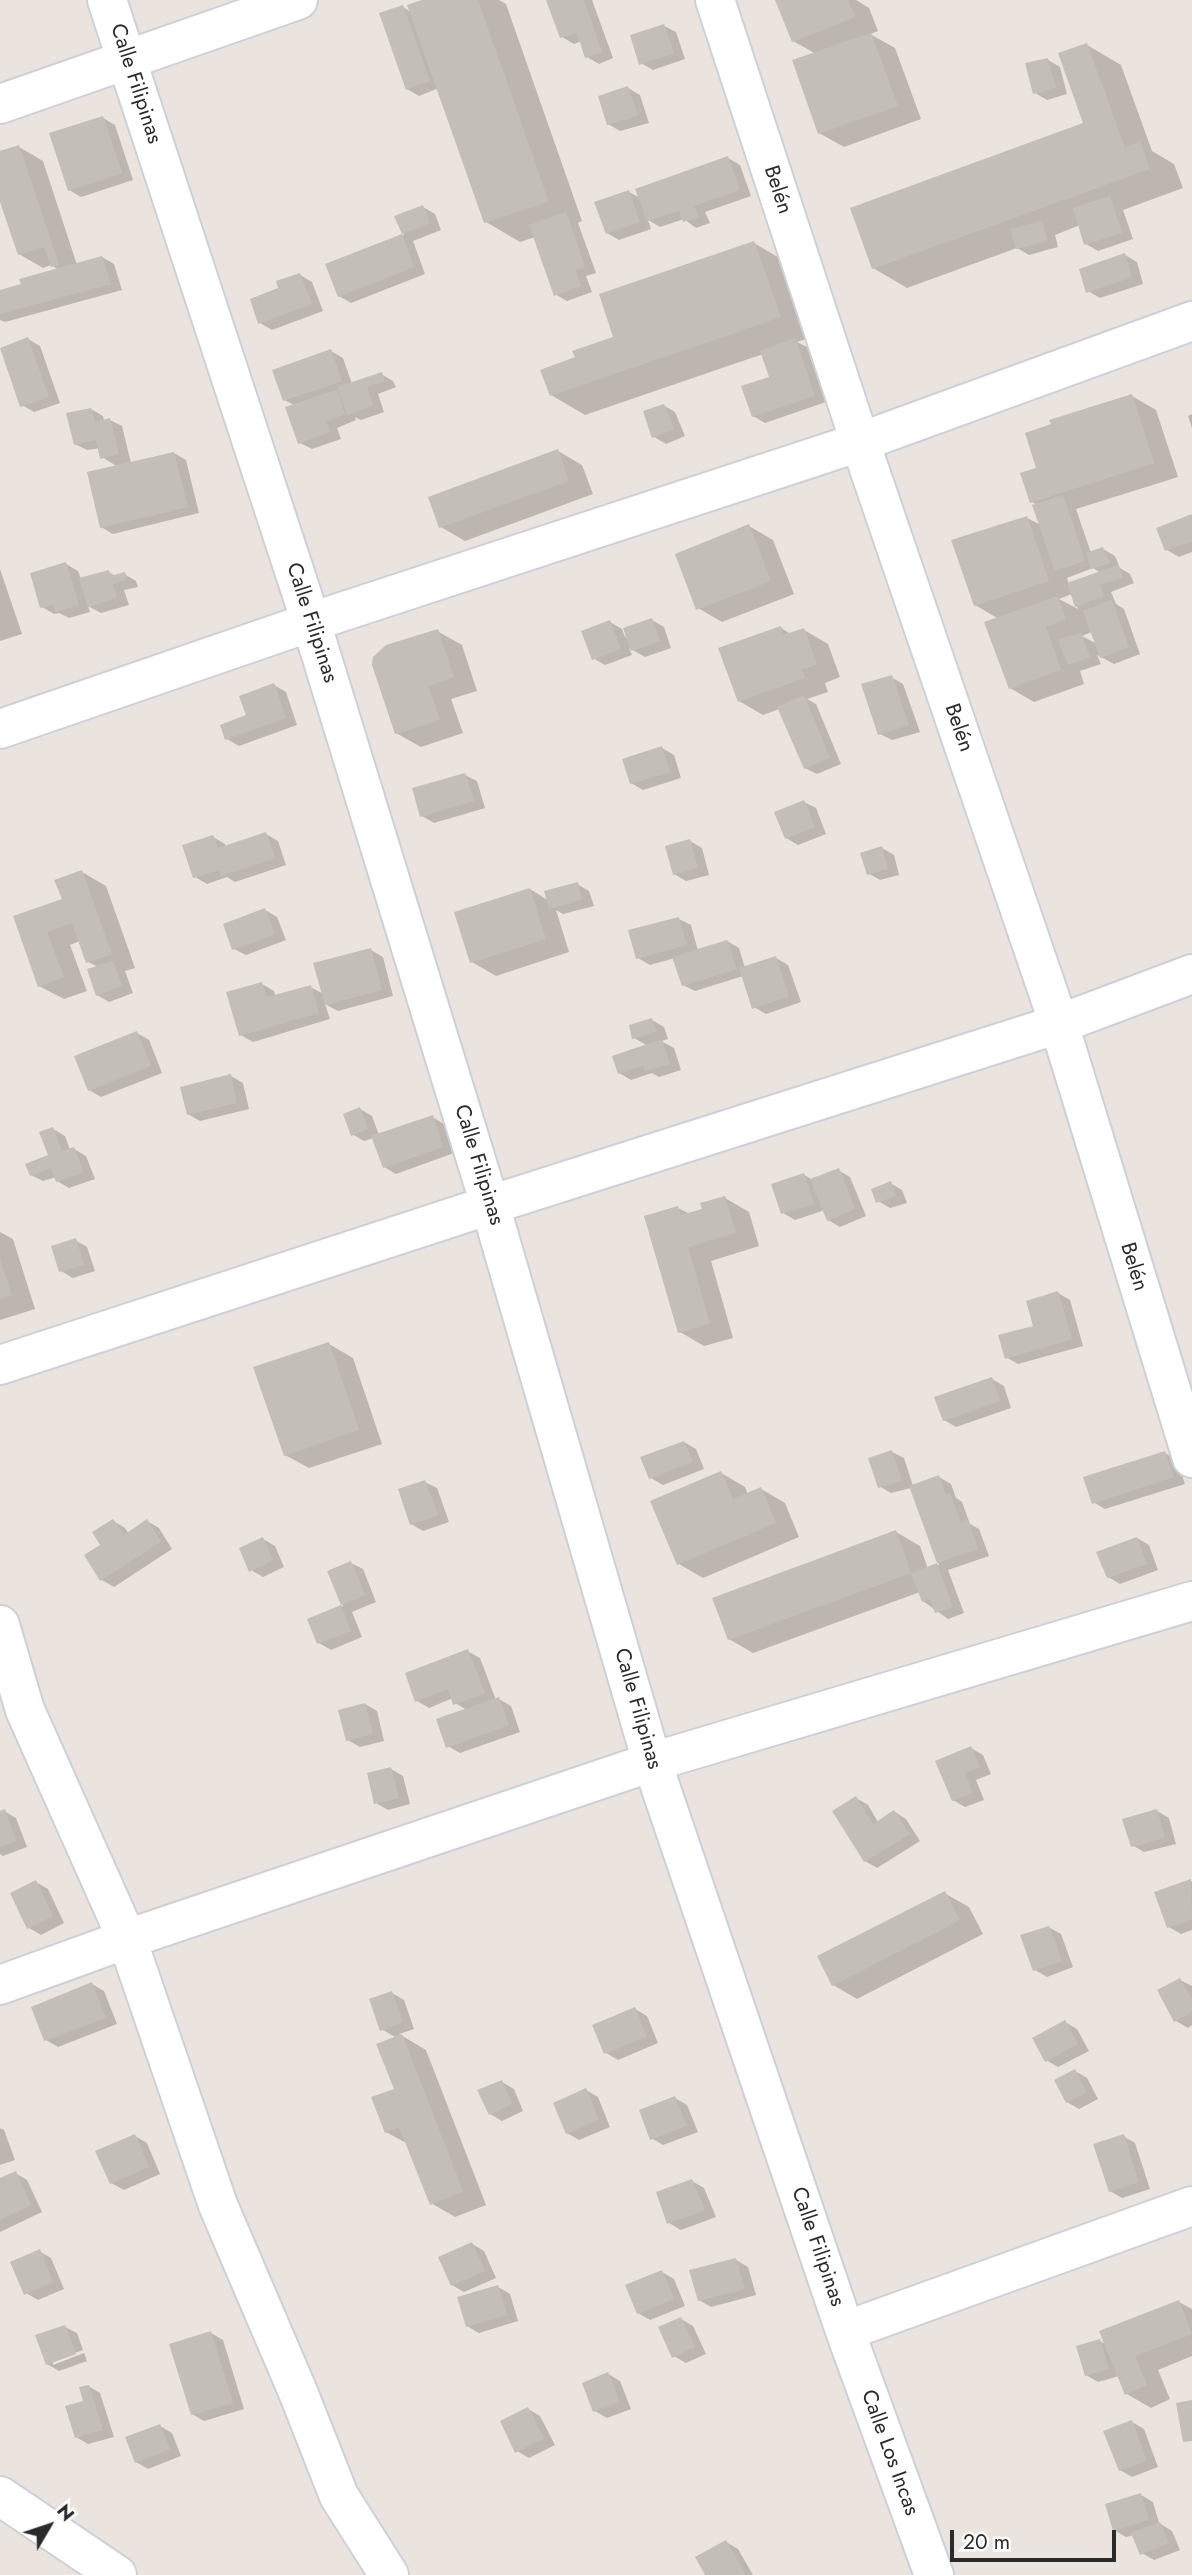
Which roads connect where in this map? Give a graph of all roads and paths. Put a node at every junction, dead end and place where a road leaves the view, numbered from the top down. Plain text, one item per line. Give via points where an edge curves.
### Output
1 (107, 0) edge
2 (298, 0) edge
3 (715, 0) edge
4 (127, 61) junction
5 (0, 104) edge
6 (1192, 321) edge
7 (860, 442) junction
8 (311, 622) junction
9 (0, 729) edge
10 (1192, 974) edge
11 (1059, 1024) junction
12 (490, 1205) junction
13 (0, 1366) edge
14 (1192, 1458) edge
15 (1192, 1601) edge
16 (0, 1625) edge
17 (652, 1762) junction
18 (127, 1939) junction
19 (0, 1984) edge
20 (1192, 2206) edge
21 (845, 2331) junction
22 (0, 2496) edge
23 (117, 2575) edge
24 (389, 2575) edge
25 (934, 2575) edge

1 - 4 street, Calle Filipinas
2 - 4 street
3 - 7 street, Belén
4 - 5 street
4 - 8 street, Calle Filipinas
6 - 7 street
7 - 8 street
7 - 11 street, Belén
8 - 9 street
8 - 12 street, Calle Filipinas
10 - 11 street
11 - 12 street
11 - 14 street, Belén
12 - 13 street
12 - 17 street, Calle Filipinas
15 - 17 street
16 - 18 street via 24,1710
17 - 18 street
17 - 21 street, Calle Filipinas
18 - 19 street
18 - 24 street via 218,2206 339,2496
20 - 21 street
21 - 25 street, Calle Los Incas
22 - 23 street

